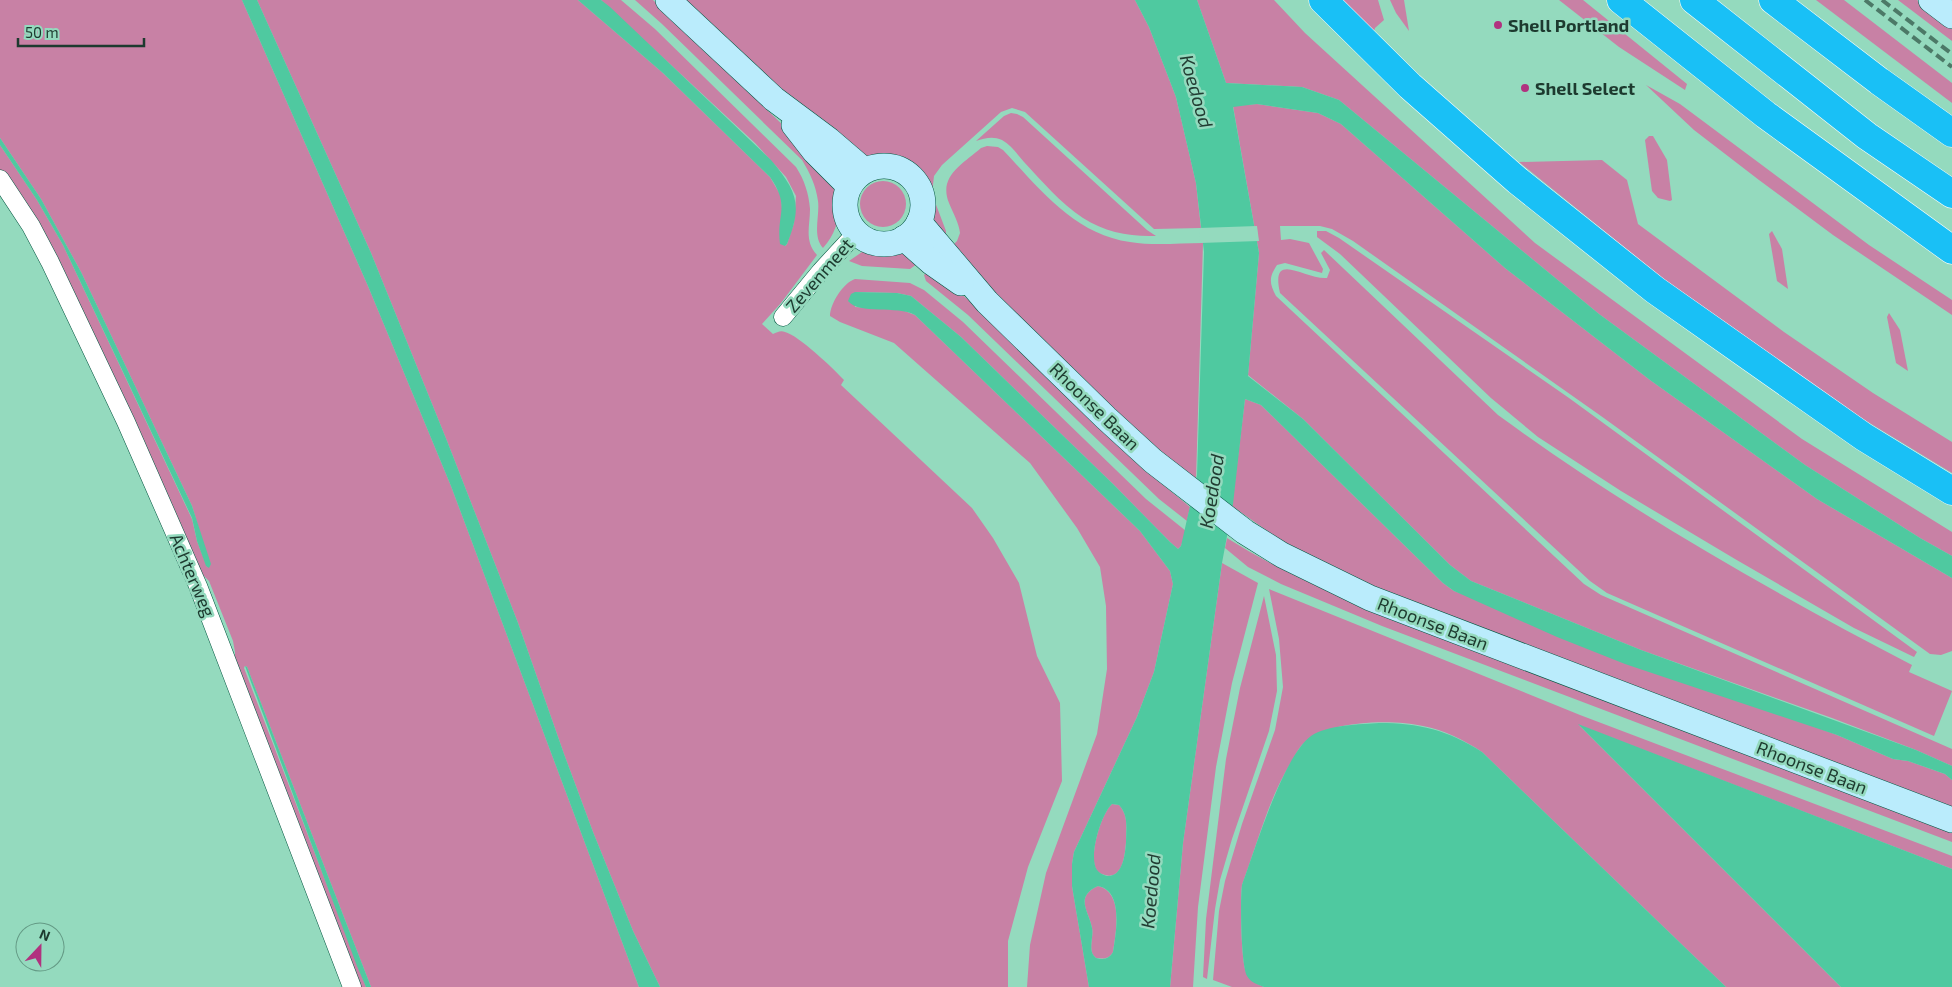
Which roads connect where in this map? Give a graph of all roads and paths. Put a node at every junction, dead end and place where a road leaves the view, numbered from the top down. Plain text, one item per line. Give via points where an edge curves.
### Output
1 (668, 0) edge
2 (1323, 0) edge
3 (1621, 0) edge
4 (1694, 0) edge
5 (1773, 0) edge
6 (1931, 0) edge
7 (1952, 16) edge
8 (1952, 133) edge
9 (0, 178) edge
10 (857, 178) junction
11 (1952, 194) edge
12 (912, 230) junction
13 (856, 233) junction
14 (1952, 250) edge
15 (782, 317) dead end
16 (1952, 491) edge
17 (1952, 820) edge
18 (352, 987) edge

1 - 10 main road via 774,100 816,152
2 - 16 highway via 1410,86 1518,181 1655,290 1864,437
3 - 14 highway via 1766,116
4 - 11 highway via 1867,136
5 - 8 highway
6 - 7 main road
9 - 18 street, Achterweg via 50,262 194,576
10 - 12 main road via 876,166 888,165 910,175 918,185 923,210
10 - 13 main road via 845,195 845,211
12 - 13 main road via 892,243 879,244
12 - 17 main road, Rhoonse Baan via 931,262 987,302 1106,418 1178,482 1282,555 1370,598
13 - 15 street, Zevenmeet

